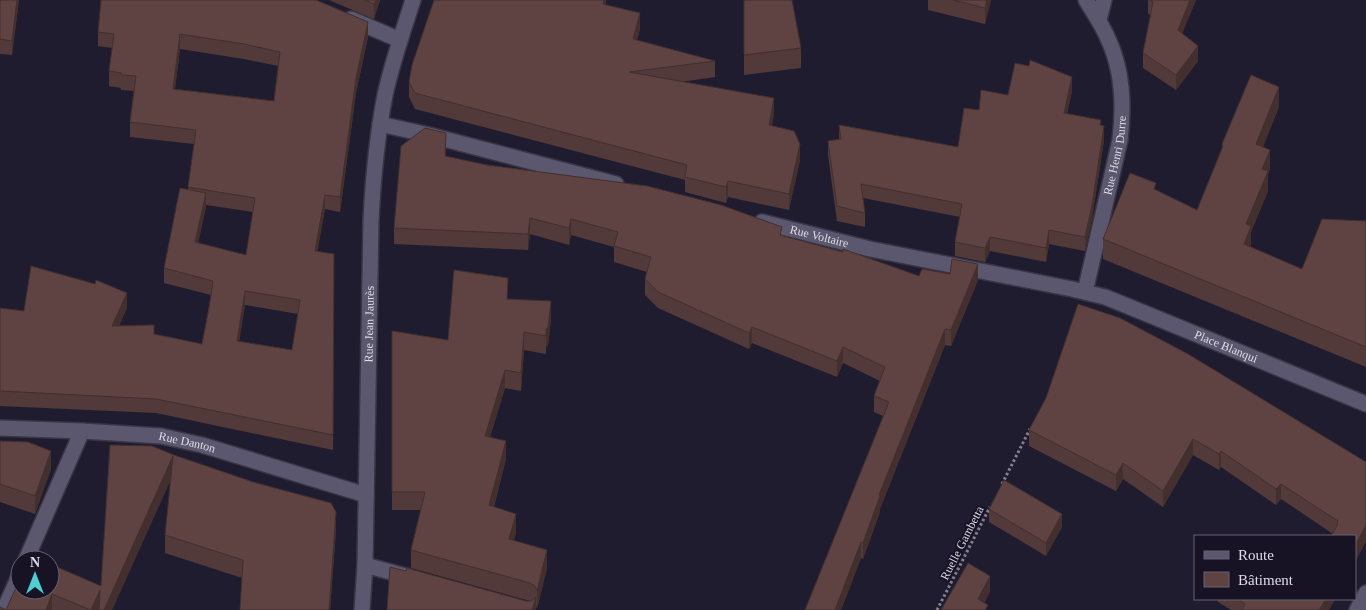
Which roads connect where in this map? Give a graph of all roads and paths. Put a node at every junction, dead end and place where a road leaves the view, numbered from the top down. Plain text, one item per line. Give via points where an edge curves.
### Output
1 (413, 0) edge
2 (1086, 0) edge
3 (1104, 0) edge
4 (340, 15) edge
5 (1099, 20) junction
6 (400, 40) junction
7 (380, 124) junction
8 (631, 188) edge
9 (746, 218) edge
10 (1085, 292) junction
11 (1366, 404) edge
12 (1033, 424) edge
13 (0, 428) edge
14 (82, 431) junction
15 (1001, 486) edge
16 (366, 495) junction
17 (992, 504) edge
18 (30, 550) edge
19 (365, 565) junction
20 (422, 581) edge
21 (1366, 593) edge
22 (10, 596) edge
23 (4, 610) edge
24 (362, 610) edge
25 (937, 610) edge
26 (1357, 610) edge

1 - 6 street, Rue Jean Jaurès
2 - 5 street, Rue Henri Durre
3 - 5 street
4 - 6 street
5 - 10 street, Rue Henri Durre via 1116,62 1123,101 1120,140
6 - 7 street, Rue Jean Jaurès
7 - 8 street
7 - 16 street, Rue Jean Jaurès via 371,220
9 - 10 street, Rue Voltaire via 870,249
10 - 11 street, Place Blanqui via 1126,305
12 - 15 path
13 - 14 street, Rue Danton
14 - 16 street, Rue Danton via 180,440
14 - 18 street
16 - 19 street, Rue Jean Jaurès
17 - 25 path, Ruelle Gambetta
19 - 20 street
19 - 24 street, Rue Jean Jaurès
21 - 26 street
22 - 23 street

